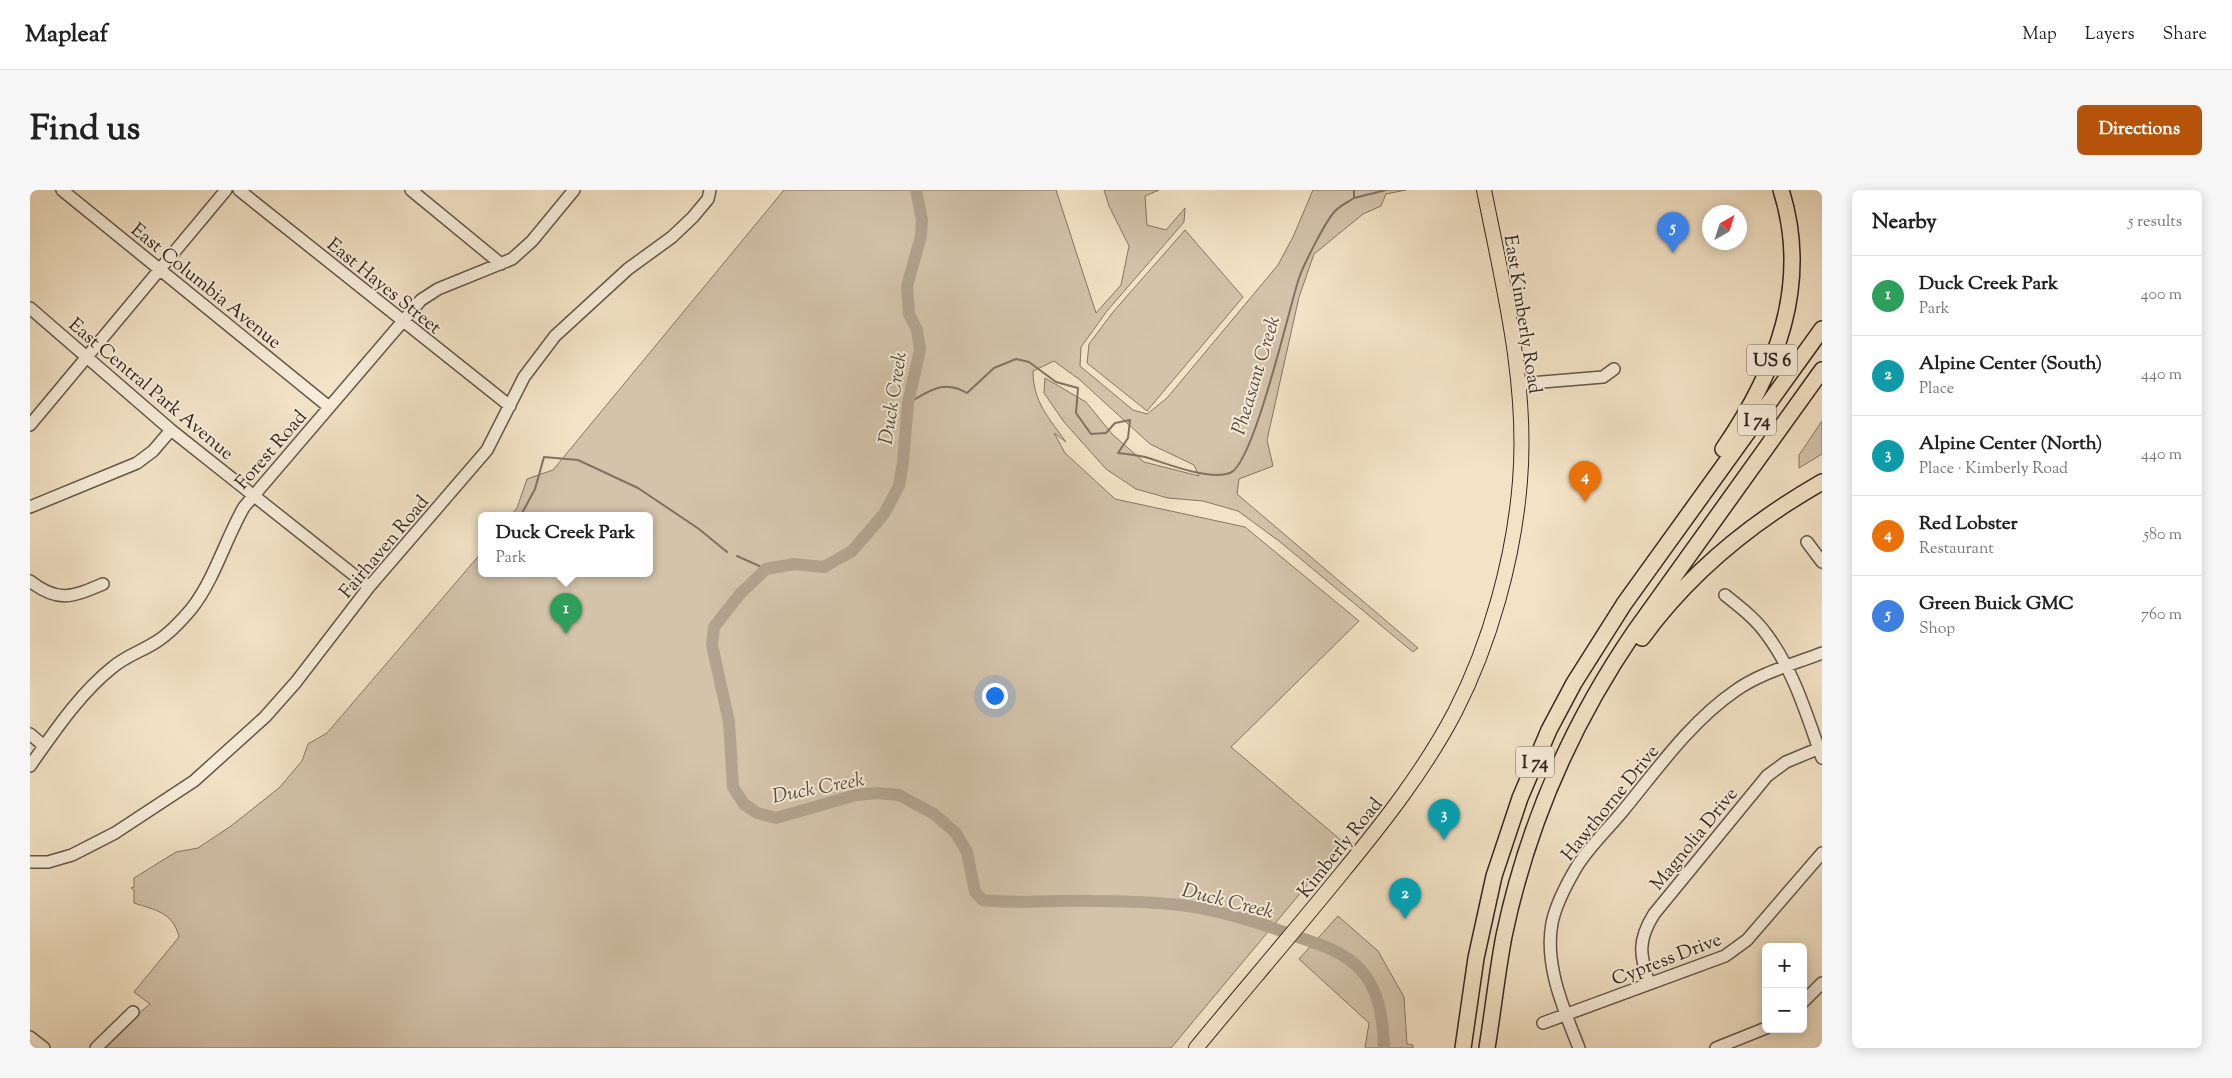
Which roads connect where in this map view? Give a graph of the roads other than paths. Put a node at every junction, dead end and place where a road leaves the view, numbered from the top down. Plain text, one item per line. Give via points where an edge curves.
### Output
1 (62, 190) edge
2 (226, 190) edge
3 (239, 190) edge
4 (411, 190) edge
5 (574, 190) edge
6 (710, 190) edge
7 (1484, 190) edge
8 (1781, 190) edge
9 (501, 264) junction
10 (160, 270) junction
11 (30, 308) edge
12 (403, 322) junction
13 (1822, 329) edge
14 (87, 355) junction
15 (1614, 369) dead end
16 (1822, 370) edge
17 (1518, 384) junction
18 (329, 406) junction
19 (510, 406) junction
20 (30, 425) edge
21 (171, 430) junction
22 (1822, 482) edge
23 (253, 495) junction
24 (30, 507) edge
25 (1691, 511) junction
26 (1807, 542) dead end
27 (1822, 562) edge
28 (30, 581) edge
29 (103, 584) dead end
30 (369, 587) junction
31 (1725, 595) dead end
32 (1822, 653) edge
33 (1787, 667) junction
34 (1603, 682) junction
35 (1444, 732) joint
36 (30, 734) edge
37 (44, 746) junction
38 (1821, 751) edge
39 (30, 766) edge
40 (1822, 853) edge
41 (30, 862) edge
42 (1822, 983) edge
43 (1649, 984) junction
44 (1807, 998) edge
45 (133, 1012) dead end
46 (1566, 1015) junction
47 (1543, 1023) dead end
48 (1762, 1030) edge
49 (30, 1037) edge
50 (44, 1048) edge
51 (96, 1048) edge
52 (1196, 1048) edge
53 (1463, 1048) edge
54 (1487, 1048) edge
55 (1578, 1048) edge
56 (1716, 1048) edge

1 - 10 street, East Columbia Avenue
2 - 10 street
3 - 12 street, East Hayes Street
4 - 9 street
5 - 9 street, Forest Road via 532,241 512,259
6 - 19 street, Fairhaven Road via 708,199 672,237 628,269 555,336 524,377
7 - 17 main road, East Kimberly Road
8 - 25 highway, US 6 via 1787,211 1792,261 1784,323 1756,397 1695,492
9 - 12 street, Forest Road via 438,289 421,300
10 - 14 street
10 - 18 street, East Columbia Avenue
11 - 14 street, East Central Park Avenue
12 - 18 street, Forest Road
12 - 19 street, East Hayes Street
13 - 25 highway, I 74
14 - 20 street
14 - 21 street, East Central Park Avenue
15 - 17 street via 1603,377
16 - 34 highway, I 74 via 1655,602
17 - 35 main road, East Kimberly Road via 1520,481 1508,554 1487,632
18 - 23 street, Forest Road
19 - 30 street, Fairhaven Road via 487,450
21 - 23 street, East Central Park Avenue
21 - 24 street via 153,451 137,463
22 - 34 highway via 1760,521 1717,555 1666,608 1621,666
23 - 30 street, East Central Park Avenue
23 - 37 street, Forest Road via 192,608 156,642 128,656 104,674
25 - 53 highway, I 74 via 1590,656 1532,768 1506,835 1492,886 1476,958
26 - 27 street
28 - 29 street via 47,594 57,596
30 - 41 street, Fairhaven Road via 265,717 200,776 115,833 72,855 48,862
31 - 33 street via 1755,621
32 - 33 street, Hawthorne Drive
33 - 38 street
33 - 46 street, Hawthorne Drive via 1736,690 1712,711 1682,741 1577,866 1562,893 1552,924 1551,960
34 - 54 highway, I 74 via 1566,751 1526,851 1504,937
35 - 52 main road, Kimberly Road via 1400,800
36 - 37 street
37 - 39 street, Forest Road
38 - 43 street, Magnolia Drive via 1786,762 1767,776 1654,914 1645,928 1641,944
40 - 43 street, Cypress Drive via 1740,946 1725,956
42 - 44 street
43 - 46 street, Cypress Drive
45 - 51 street
46 - 47 street, Cypress Drive
46 - 55 street, Hawthorne Drive
48 - 56 street
49 - 50 street

